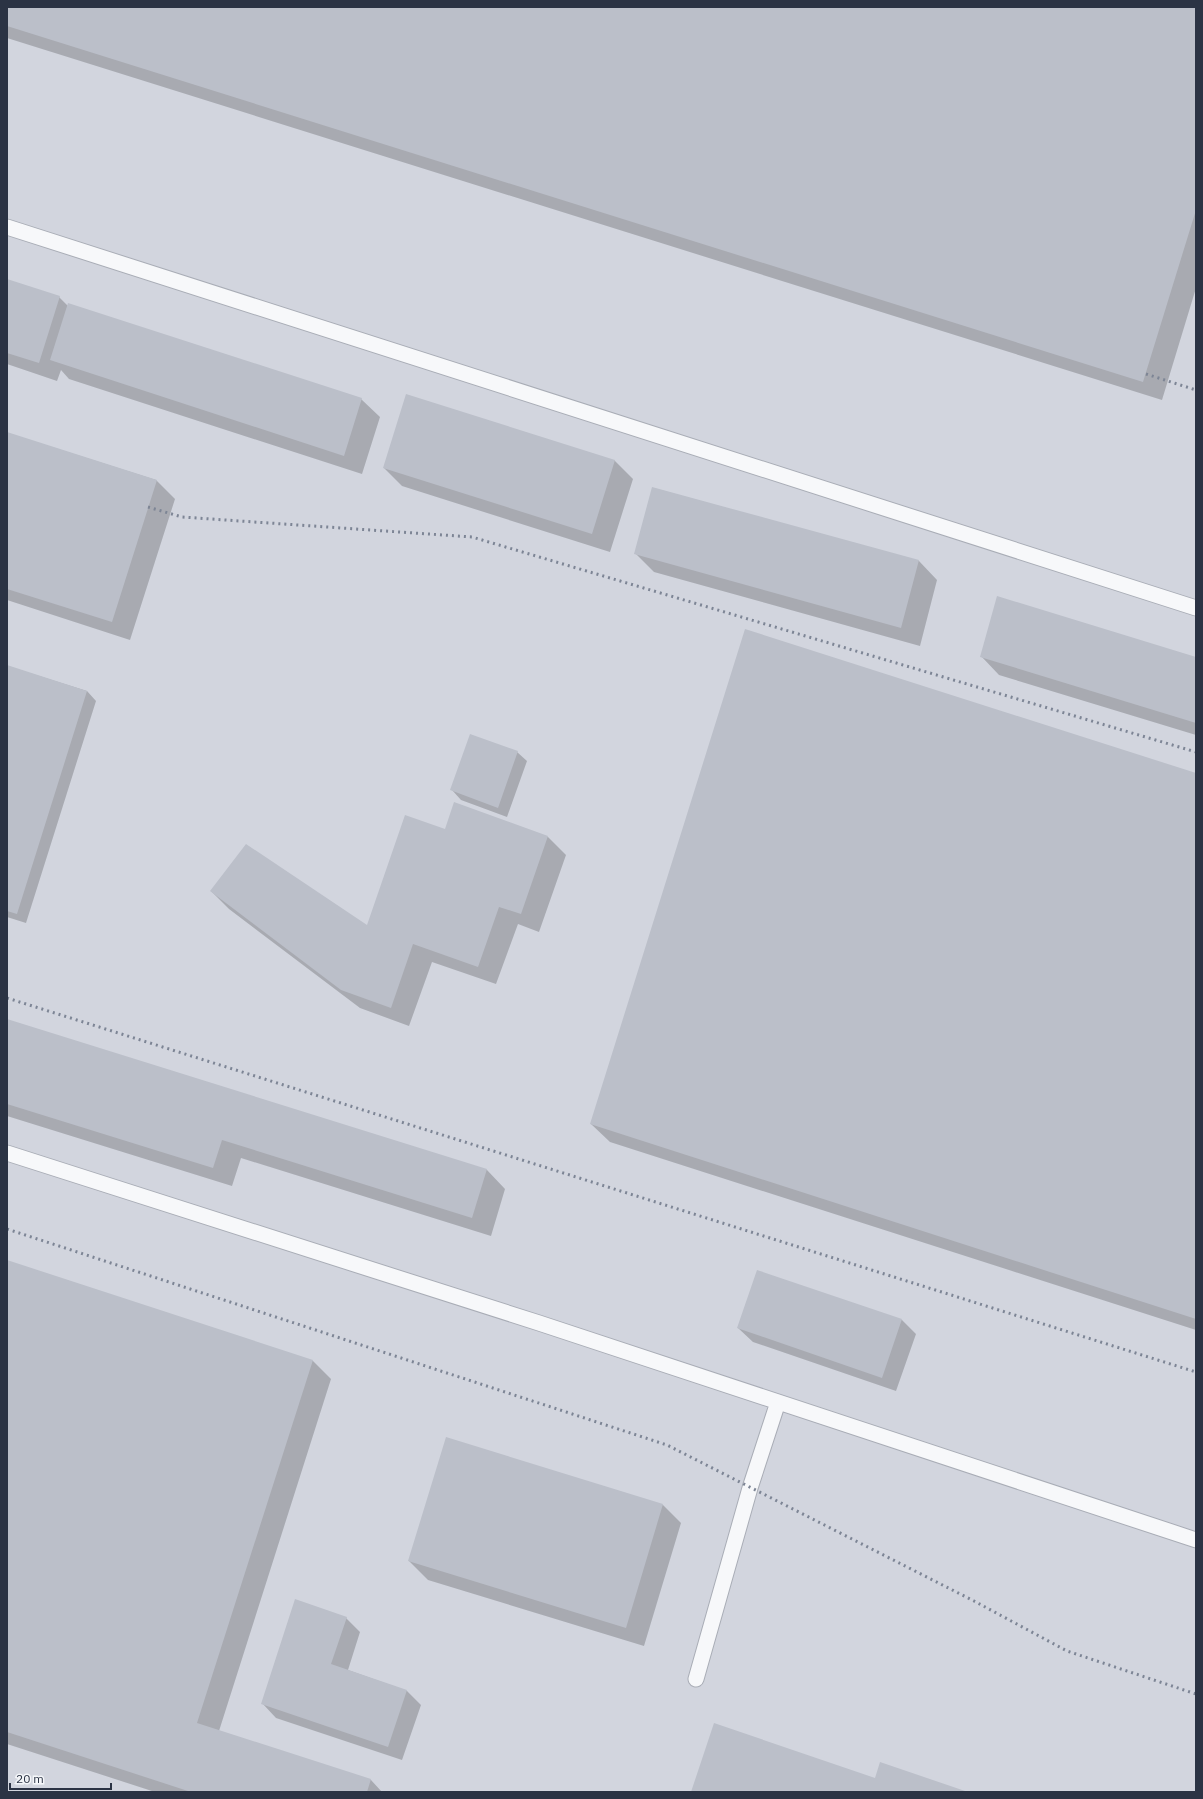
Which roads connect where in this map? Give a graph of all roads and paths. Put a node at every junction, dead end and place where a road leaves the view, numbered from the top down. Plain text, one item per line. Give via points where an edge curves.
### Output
1 (7, 227) edge
2 (1196, 608) edge
3 (7, 1153) edge
4 (778, 1402) junction
5 (1196, 1540) edge
6 (696, 1679) dead end

1 - 2 lane
3 - 4 lane
4 - 5 lane
4 - 6 lane via 750,1488

